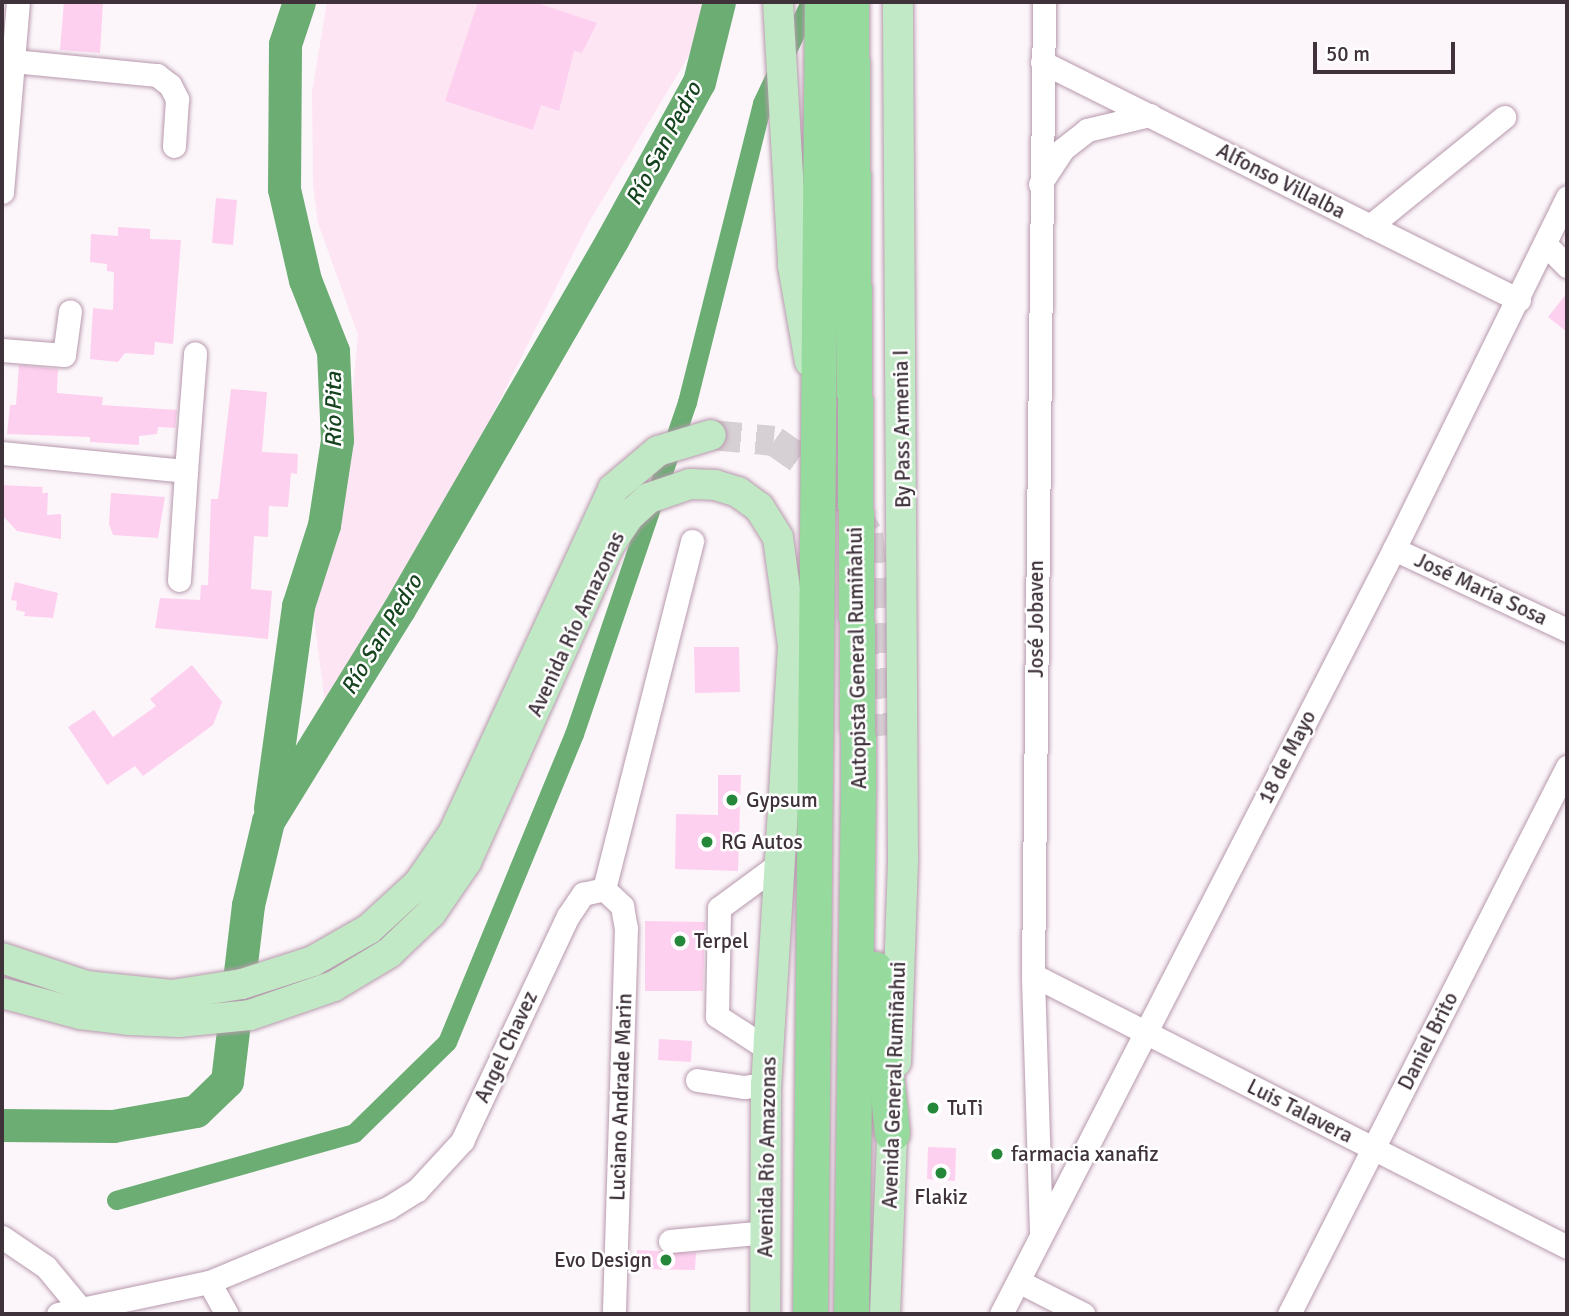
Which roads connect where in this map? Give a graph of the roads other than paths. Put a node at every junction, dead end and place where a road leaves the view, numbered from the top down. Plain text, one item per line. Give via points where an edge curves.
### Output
1 (18, 2) edge
2 (822, 2) edge
3 (851, 2) edge
4 (898, 2) edge
5 (1044, 2) edge
6 (778, 15) edge
7 (13, 61) junction
8 (1042, 62) junction
9 (836, 87) junction
10 (1150, 115) junction
11 (1504, 117) dead end
12 (174, 146) dead end
13 (1040, 184) junction
14 (2, 192) edge
15 (1567, 197) edge
16 (1370, 226) junction
17 (1546, 245) junction
18 (1567, 266) edge
19 (1519, 300) junction
20 (69, 311) dead end
21 (2, 350) edge
22 (195, 353) dead end
23 (820, 407) junction
24 (711, 435) tunnel mouth
25 (2, 453) edge
26 (186, 471) junction
27 (692, 541) dead end
28 (1394, 549) junction
29 (179, 580) dead end
30 (1567, 630) edge
31 (1567, 768) edge
32 (858, 788) junction
33 (902, 845) joint
34 (780, 863) junction
35 (604, 888) junction
36 (2, 958) edge
37 (1033, 975) junction
38 (2, 993) edge
39 (175, 1008) junction
40 (1146, 1032) junction
41 (768, 1049) junction
42 (696, 1080) dead end
43 (766, 1084) junction
44 (892, 1133) junction
45 (1374, 1148) junction
46 (767, 1232) junction
47 (1042, 1236) junction
48 (2, 1237) edge
49 (670, 1241) dead end
50 (1567, 1247) edge
51 (209, 1282) junction
52 (1020, 1282) junction
53 (69, 1311) edge
54 (227, 1314) edge
55 (614, 1314) edge
56 (765, 1314) edge
57 (810, 1314) edge
58 (851, 1314) edge
59 (885, 1314) edge
60 (1001, 1314) edge
61 (1083, 1314) edge
62 (1289, 1314) edge

1 - 7 street
2 - 9 highway, Autopista General Rumiñahui
3 - 9 highway, Autopista General Rumiñahui
4 - 33 main road, By Pass Armenia I
5 - 8 street, José Jobaven
6 - 23 main road via 793,265
7 - 12 street via 157,75 170,85 177,99
7 - 14 street
8 - 10 street, Alfonso Villalba
8 - 13 street, José Jobaven
9 - 23 highway, Autopista General Rumiñahui
9 - 32 highway, Autopista General Rumiñahui
10 - 13 street via 1087,130 1063,149
10 - 16 street, Alfonso Villalba
11 - 16 street
13 - 37 street, José Jobaven
15 - 17 street, 18 de Mayo
16 - 19 street, Alfonso Villalba
17 - 18 street
17 - 19 street, 18 de Mayo
19 - 28 street, 18 de Mayo
20 - 21 street via 64,355
22 - 26 street
23 - 57 highway, Autopista General Rumiñahui
24 - 39 main road, Avenida Río Amazonas via 658,451 626,474 601,507 454,832 396,907 313,961
25 - 26 street
26 - 29 street
27 - 35 street
28 - 30 street, José María Sosa
28 - 40 street, 18 de Mayo
31 - 45 street, Daniel Brito
32 - 44 highway
32 - 58 highway, Autopista General Rumiñahui
33 - 44 main road, Avenida General Rumiñahui
34 - 39 main road, Avenida Río Amazonas via 793,646 778,538 766,516 738,492 715,485 680,487 649,498 629,516 608,547 450,888 389,953 315,993 250,1015
34 - 41 main road, Avenida Río Amazonas
34 - 41 street via 719,908 717,1016
35 - 51 street, Angel Chavez via 583,894 568,915 462,1141 440,1168 388,1208
35 - 55 street, Luciano Andrade Marin via 617,897 625,928
36 - 39 main road, Avenida Río Amazonas via 86,986
37 - 40 street, Luis Talavera
37 - 47 street, José Jobaven
38 - 39 main road, Avenida Río Amazonas via 80,1014
40 - 45 street, Luis Talavera
40 - 47 street, 18 de Mayo
41 - 43 main road, Avenida Río Amazonas
42 - 43 street via 744,1087
43 - 46 main road, Avenida Río Amazonas
44 - 59 main road, Avenida General Rumiñahui
45 - 50 street, Luis Talavera
45 - 62 street, Daniel Brito
46 - 49 street
46 - 56 main road, Avenida Río Amazonas
47 - 52 street, 18 de Mayo
48 - 53 street via 46,1267
51 - 53 street, Angel Chavez
51 - 54 street
52 - 60 street, 18 de Mayo
52 - 61 street

